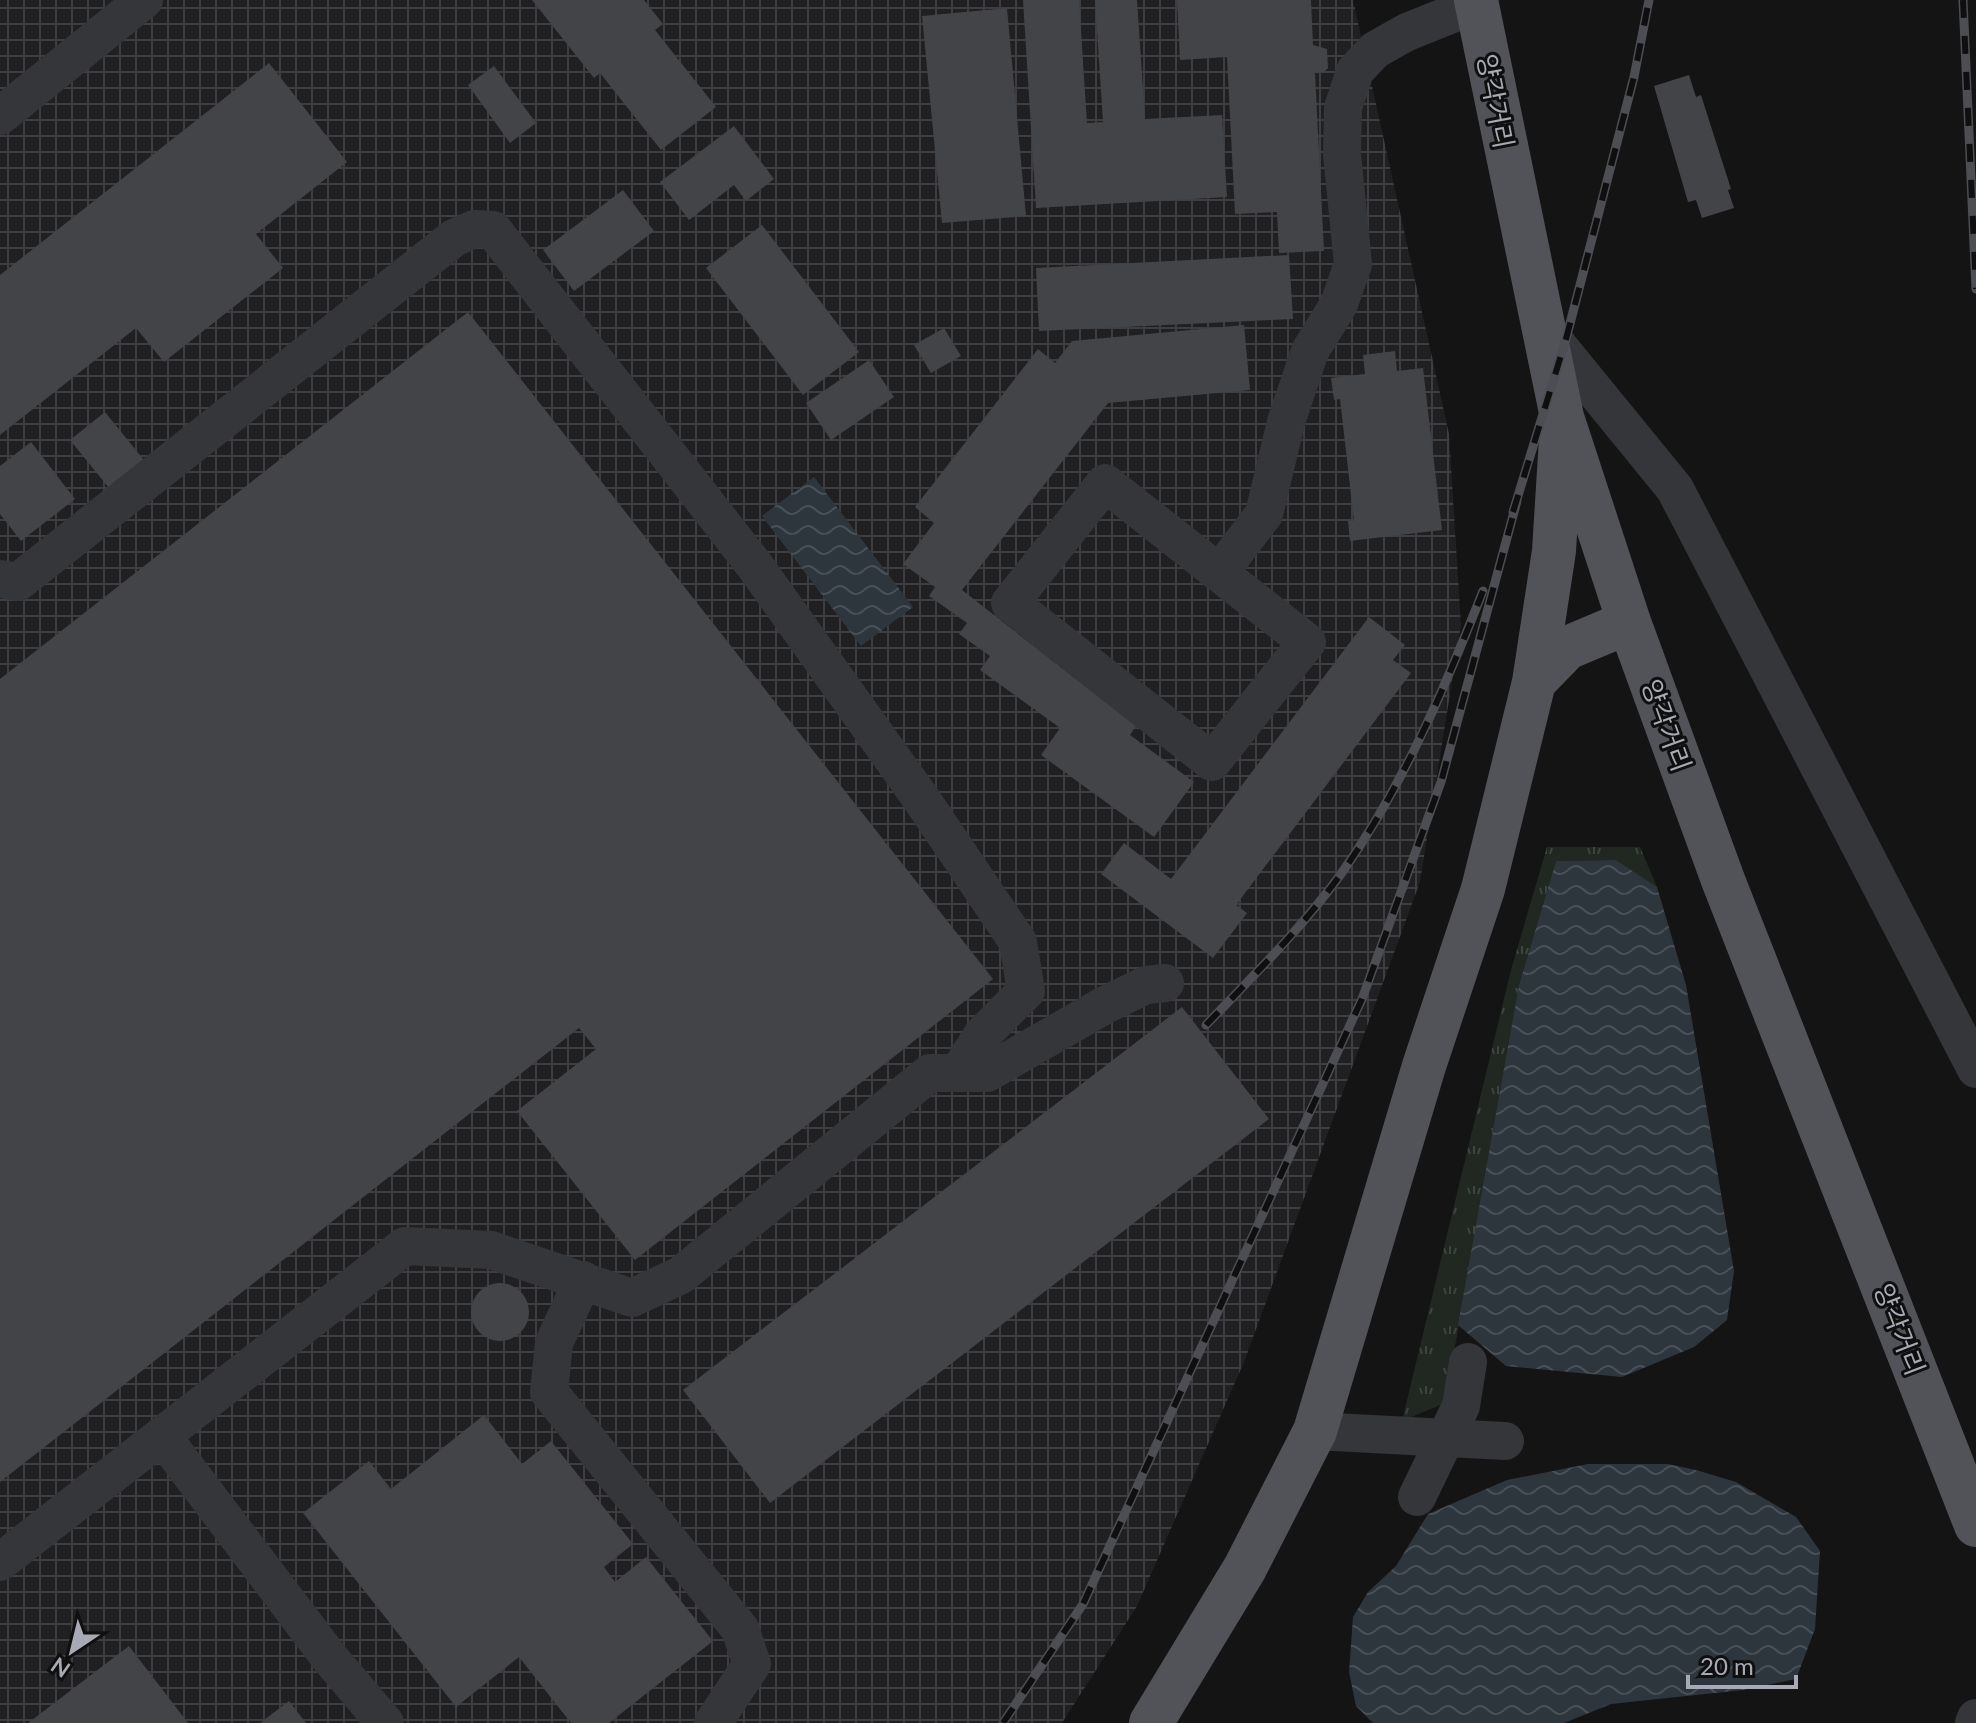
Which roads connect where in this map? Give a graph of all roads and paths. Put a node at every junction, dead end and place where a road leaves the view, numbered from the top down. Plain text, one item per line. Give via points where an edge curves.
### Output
1 (144, 0) edge
2 (1476, 2) edge
3 (0, 116) edge
4 (1540, 324) junction
5 (1562, 417) junction
6 (1219, 573) junction
7 (0, 579) edge
8 (1629, 622) junction
9 (1534, 682) junction
10 (1165, 983) dead end
11 (1976, 1069) edge
12 (958, 1073) junction
13 (583, 1280) junction
14 (1468, 1362) dead end
15 (1315, 1431) junction
16 (162, 1436) junction
17 (1448, 1439) junction
18 (1505, 1441) dead end
19 (1417, 1497) dead end
20 (1976, 1525) edge
21 (0, 1562) edge
22 (385, 1723) edge
23 (713, 1723) edge
24 (1151, 1723) edge

1 - 3 lane
2 - 4 main road, 양각거리
2 - 6 lane via 1375,50 1355,71 1343,108 1342,154 1353,264 1339,304 1310,351 1264,514
4 - 5 main road, 양각거리
4 - 11 lane via 1675,489
5 - 8 main road, 양각거리
5 - 9 main road via 1554,551
6 - 6 lane via 1307,642 1212,762 1010,603 1105,483
7 - 12 lane via 18,582 454,238 474,229 493,230 755,566 1018,942 1026,991 983,1034
8 - 9 main road via 1567,648
8 - 20 main road, 양각거리 via 1723,880
9 - 15 main road via 1483,889
10 - 12 lane via 1146,985 1092,1012 987,1073
12 - 13 lane via 930,1073 681,1275 632,1298
13 - 16 lane via 491,1250 405,1246
13 - 23 lane via 554,1343 549,1392 740,1629 752,1664
14 - 17 lane via 1461,1406
15 - 17 lane
15 - 24 main road via 1245,1568
16 - 21 lane
16 - 22 lane
17 - 18 lane
17 - 19 lane

